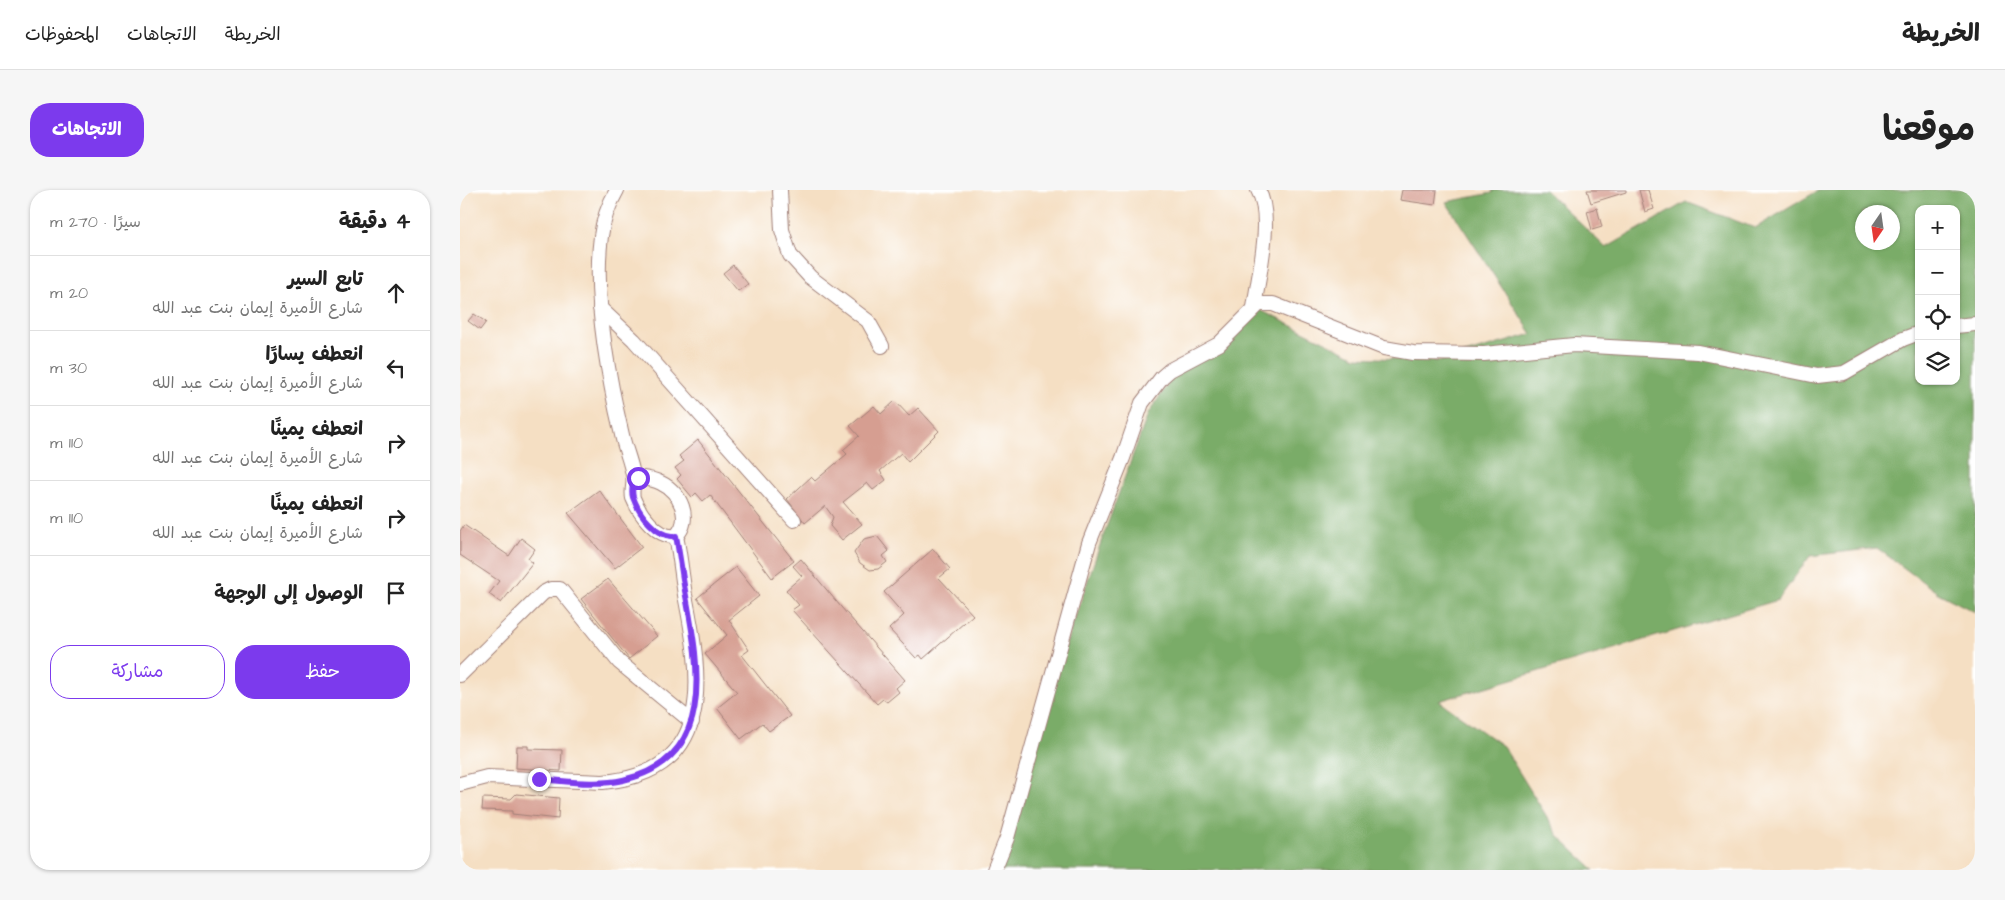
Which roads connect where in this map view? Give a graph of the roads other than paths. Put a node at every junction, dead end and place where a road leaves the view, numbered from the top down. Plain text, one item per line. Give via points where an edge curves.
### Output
1 (617, 190) edge
2 (780, 190) edge
3 (1258, 190) edge
4 (600, 308) junction
5 (1254, 308) junction
6 (1975, 324) edge
7 (1960, 326) edge
8 (1915, 335) edge
9 (882, 346) dead end
10 (634, 477) junction
11 (794, 520) dead end
12 (676, 536) junction
13 (460, 675) edge
14 (692, 722) junction
15 (460, 783) edge
16 (994, 870) edge

1 - 4 street via 604,220 601,237
2 - 9 street via 782,230 790,255 810,277 868,321
3 - 5 street via 1265,214
4 - 10 street via 622,434
4 - 11 street via 634,340
5 - 8 street via 1259,304 1273,304 1384,348 1413,353 1484,354 1574,345 1698,352 1817,376 1844,373
5 - 16 street via 1219,344 1179,363 1162,377 1136,415 1123,458 1089,543 1007,838
6 - 7 street
10 - 12 street via 634,498 644,516 661,533
10 - 12 street via 653,479 662,484 682,504 683,524
12 - 14 street via 696,656 698,680
13 - 14 street via 543,593 560,589 619,662
14 - 15 street via 684,738 660,766 622,780 487,777

